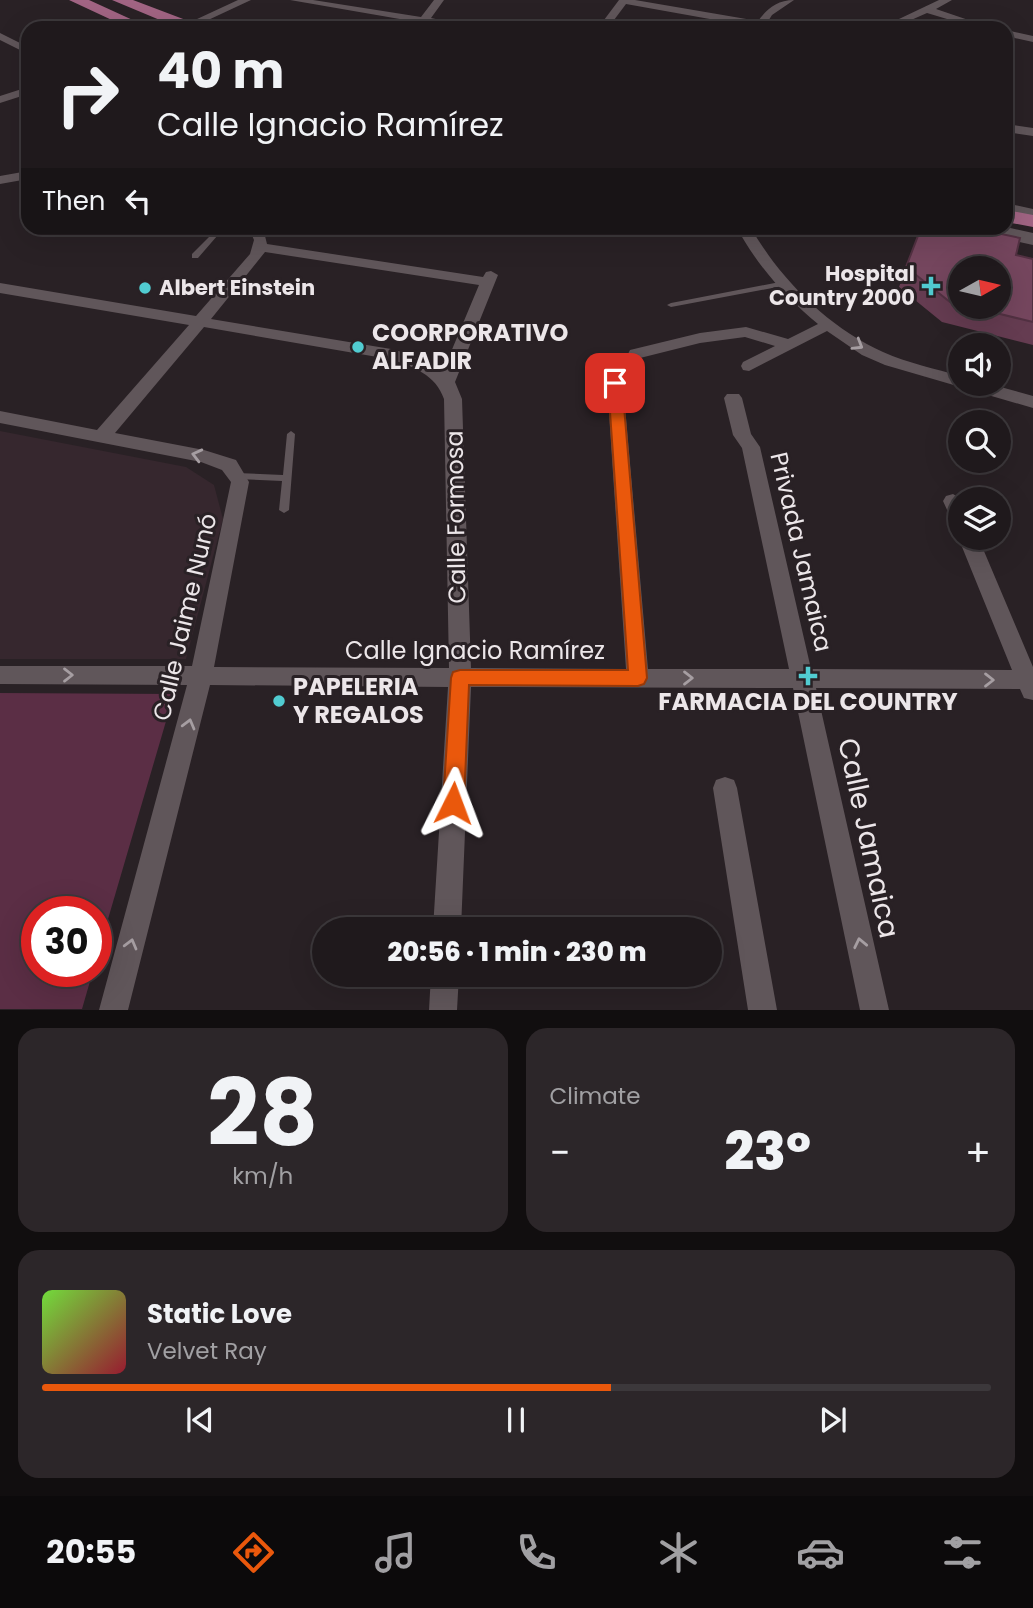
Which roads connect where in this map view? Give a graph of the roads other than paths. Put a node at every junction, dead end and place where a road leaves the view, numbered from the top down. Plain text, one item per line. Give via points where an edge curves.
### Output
1 (119, 0) edge
2 (246, 0) edge
3 (295, 0) edge
4 (439, 0) edge
5 (624, 0) edge
6 (789, 0) edge
7 (947, 0) edge
8 (77, 1) edge
9 (926, 9) junction
10 (125, 21) edge
11 (174, 21) edge
12 (202, 21) edge
13 (406, 21) edge
14 (424, 21) edge
15 (608, 21) edge
16 (738, 21) edge
17 (763, 21) edge
18 (900, 21) edge
19 (965, 21) edge
20 (1013, 35) edge
21 (0, 36) edge
22 (1033, 39) edge
23 (21, 47) edge
24 (21, 92) edge
25 (0, 100) edge
26 (1013, 129) edge
27 (1033, 132) edge
28 (21, 176) edge
29 (0, 180) edge
30 (1013, 211) edge
31 (1033, 215) edge
32 (1013, 218) edge
33 (1033, 222) edge
34 (1013, 226) edge
35 (1033, 230) edge
36 (214, 235) edge
37 (258, 235) edge
38 (747, 235) edge
39 (1013, 235) edge
40 (1033, 239) edge
41 (261, 247) junction
42 (195, 256) dead end
43 (490, 279) joint
44 (785, 283) junction
45 (0, 288) edge
46 (671, 305) dead end
47 (199, 321) junction
48 (829, 324) junction
49 (790, 345) junction
50 (636, 354) dead end
51 (750, 366) dead end
52 (948, 378) edge
53 (447, 382) junction
54 (615, 383) dead end
55 (1011, 396) edge
56 (733, 398) dead end
57 (1033, 402) edge
58 (0, 417) edge
59 (291, 434) dead end
60 (102, 436) junction
61 (236, 475) junction
62 (287, 478) junction
63 (284, 510) dead end
64 (974, 550) edge
65 (0, 675) edge
66 (201, 676) junction
67 (460, 678) junction
68 (638, 678) junction
69 (802, 679) junction
70 (1031, 685) edge
71 (724, 788) dead end
72 (448, 917) edge
73 (444, 987) edge
74 (113, 1010) edge
75 (443, 1010) edge
76 (763, 1010) edge
77 (875, 1010) edge

1 - 11 main road
2 - 12 street
3 - 13 street
4 - 14 street
5 - 15 street
5 - 16 street
6 - 17 street
7 - 9 street
8 - 10 main road
9 - 18 street
9 - 19 street
20 - 22 street
21 - 23 street
24 - 25 street
26 - 27 street
28 - 29 street
30 - 31 main road
32 - 33 main road
34 - 35 main road
36 - 42 lane
37 - 41 street
38 - 44 street
39 - 40 main road
41 - 43 street
41 - 47 street
43 - 53 street
44 - 46 lane
44 - 48 street
45 - 47 street
47 - 53 street via 391,354 418,362
47 - 60 street
48 - 49 street
48 -> 52 street via 868,351
49 - 50 street via 746,331
49 - 51 street
53 - 67 street, Calle Formosa via 453,399
54 - 68 street
55 - 57 street
56 - 69 street, Privada Jamaica via 742,435 751,447
58 - 60 street
59 - 62 lane
61 -> 60 street via 229,465 204,456
61 - 62 lane
61 - 66 street, Calle Jaime Nunó via 238,502
62 - 63 lane
64 - 70 street
65 -> 66 street, Calle Ignacio Ramírez
66 - 67 street, Calle Ignacio Ramírez
74 -> 66 street, Calle Jaime Nunó
67 - 68 street, Calle Ignacio Ramírez
67 - 72 street, Calle Formosa
68 -> 69 street, Calle Ignacio Ramírez
69 -> 70 street, Calle Ignacio Ramírez
77 -> 69 street, Calle Jamaica
71 - 76 street
73 - 75 street

